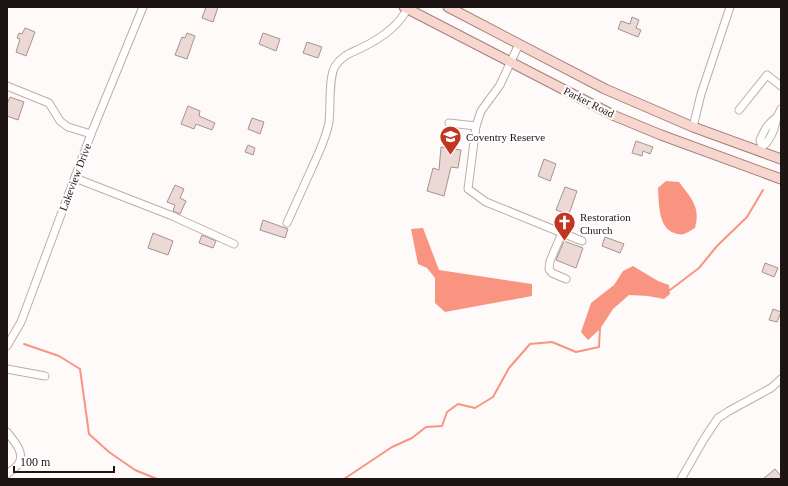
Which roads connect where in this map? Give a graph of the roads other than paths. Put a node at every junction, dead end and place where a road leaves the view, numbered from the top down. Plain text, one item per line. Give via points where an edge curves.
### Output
1 (143, 7) edge
2 (448, 7) edge
3 (730, 7) edge
4 (407, 8) edge
5 (519, 44) junction
6 (510, 61) junction
7 (7, 86) edge
8 (781, 86) edge
9 (781, 109) edge
10 (738, 110) dead end
11 (449, 123) dead end
12 (476, 126) junction
13 (693, 127) junction
14 (91, 134) junction
15 (761, 149) junction
16 (781, 159) edge
17 (75, 178) junction
18 (781, 179) edge
19 (287, 223) dead end
20 (562, 233) junction
21 (582, 241) dead end
22 (234, 244) dead end
23 (566, 279) dead end
24 (7, 346) edge
25 (7, 369) edge
26 (45, 376) dead end
27 (781, 379) edge
28 (7, 432) edge
29 (7, 474) edge
30 (681, 479) edge

1 - 14 street, Lakeview Drive
2 - 5 main road, Parker Road
3 - 13 street via 701,94
4 - 6 main road, Parker Road
4 - 19 street via 404,16 390,32 347,54 335,65 332,74 329,122 324,141
5 - 6 street
5 - 13 main road, Parker Road via 605,89
6 - 12 street via 500,85 481,111
6 - 18 main road, Parker Road via 615,116
7 - 14 street via 49,103 60,121
8 - 10 street via 767,75
9 - 15 street via 776,127
11 - 12 street
12 - 20 street via 468,189 486,202
13 - 15 main road, Parker Road
14 - 17 street, Lakeview Drive
15 - 16 main road, Parker Road
17 - 22 street via 170,215
17 - 24 street, Lakeview Drive via 21,322
20 - 21 street
20 - 23 street via 549,269
25 - 26 street
27 - 30 street via 771,388 718,418
28 - 29 street via 21,455 19,464

